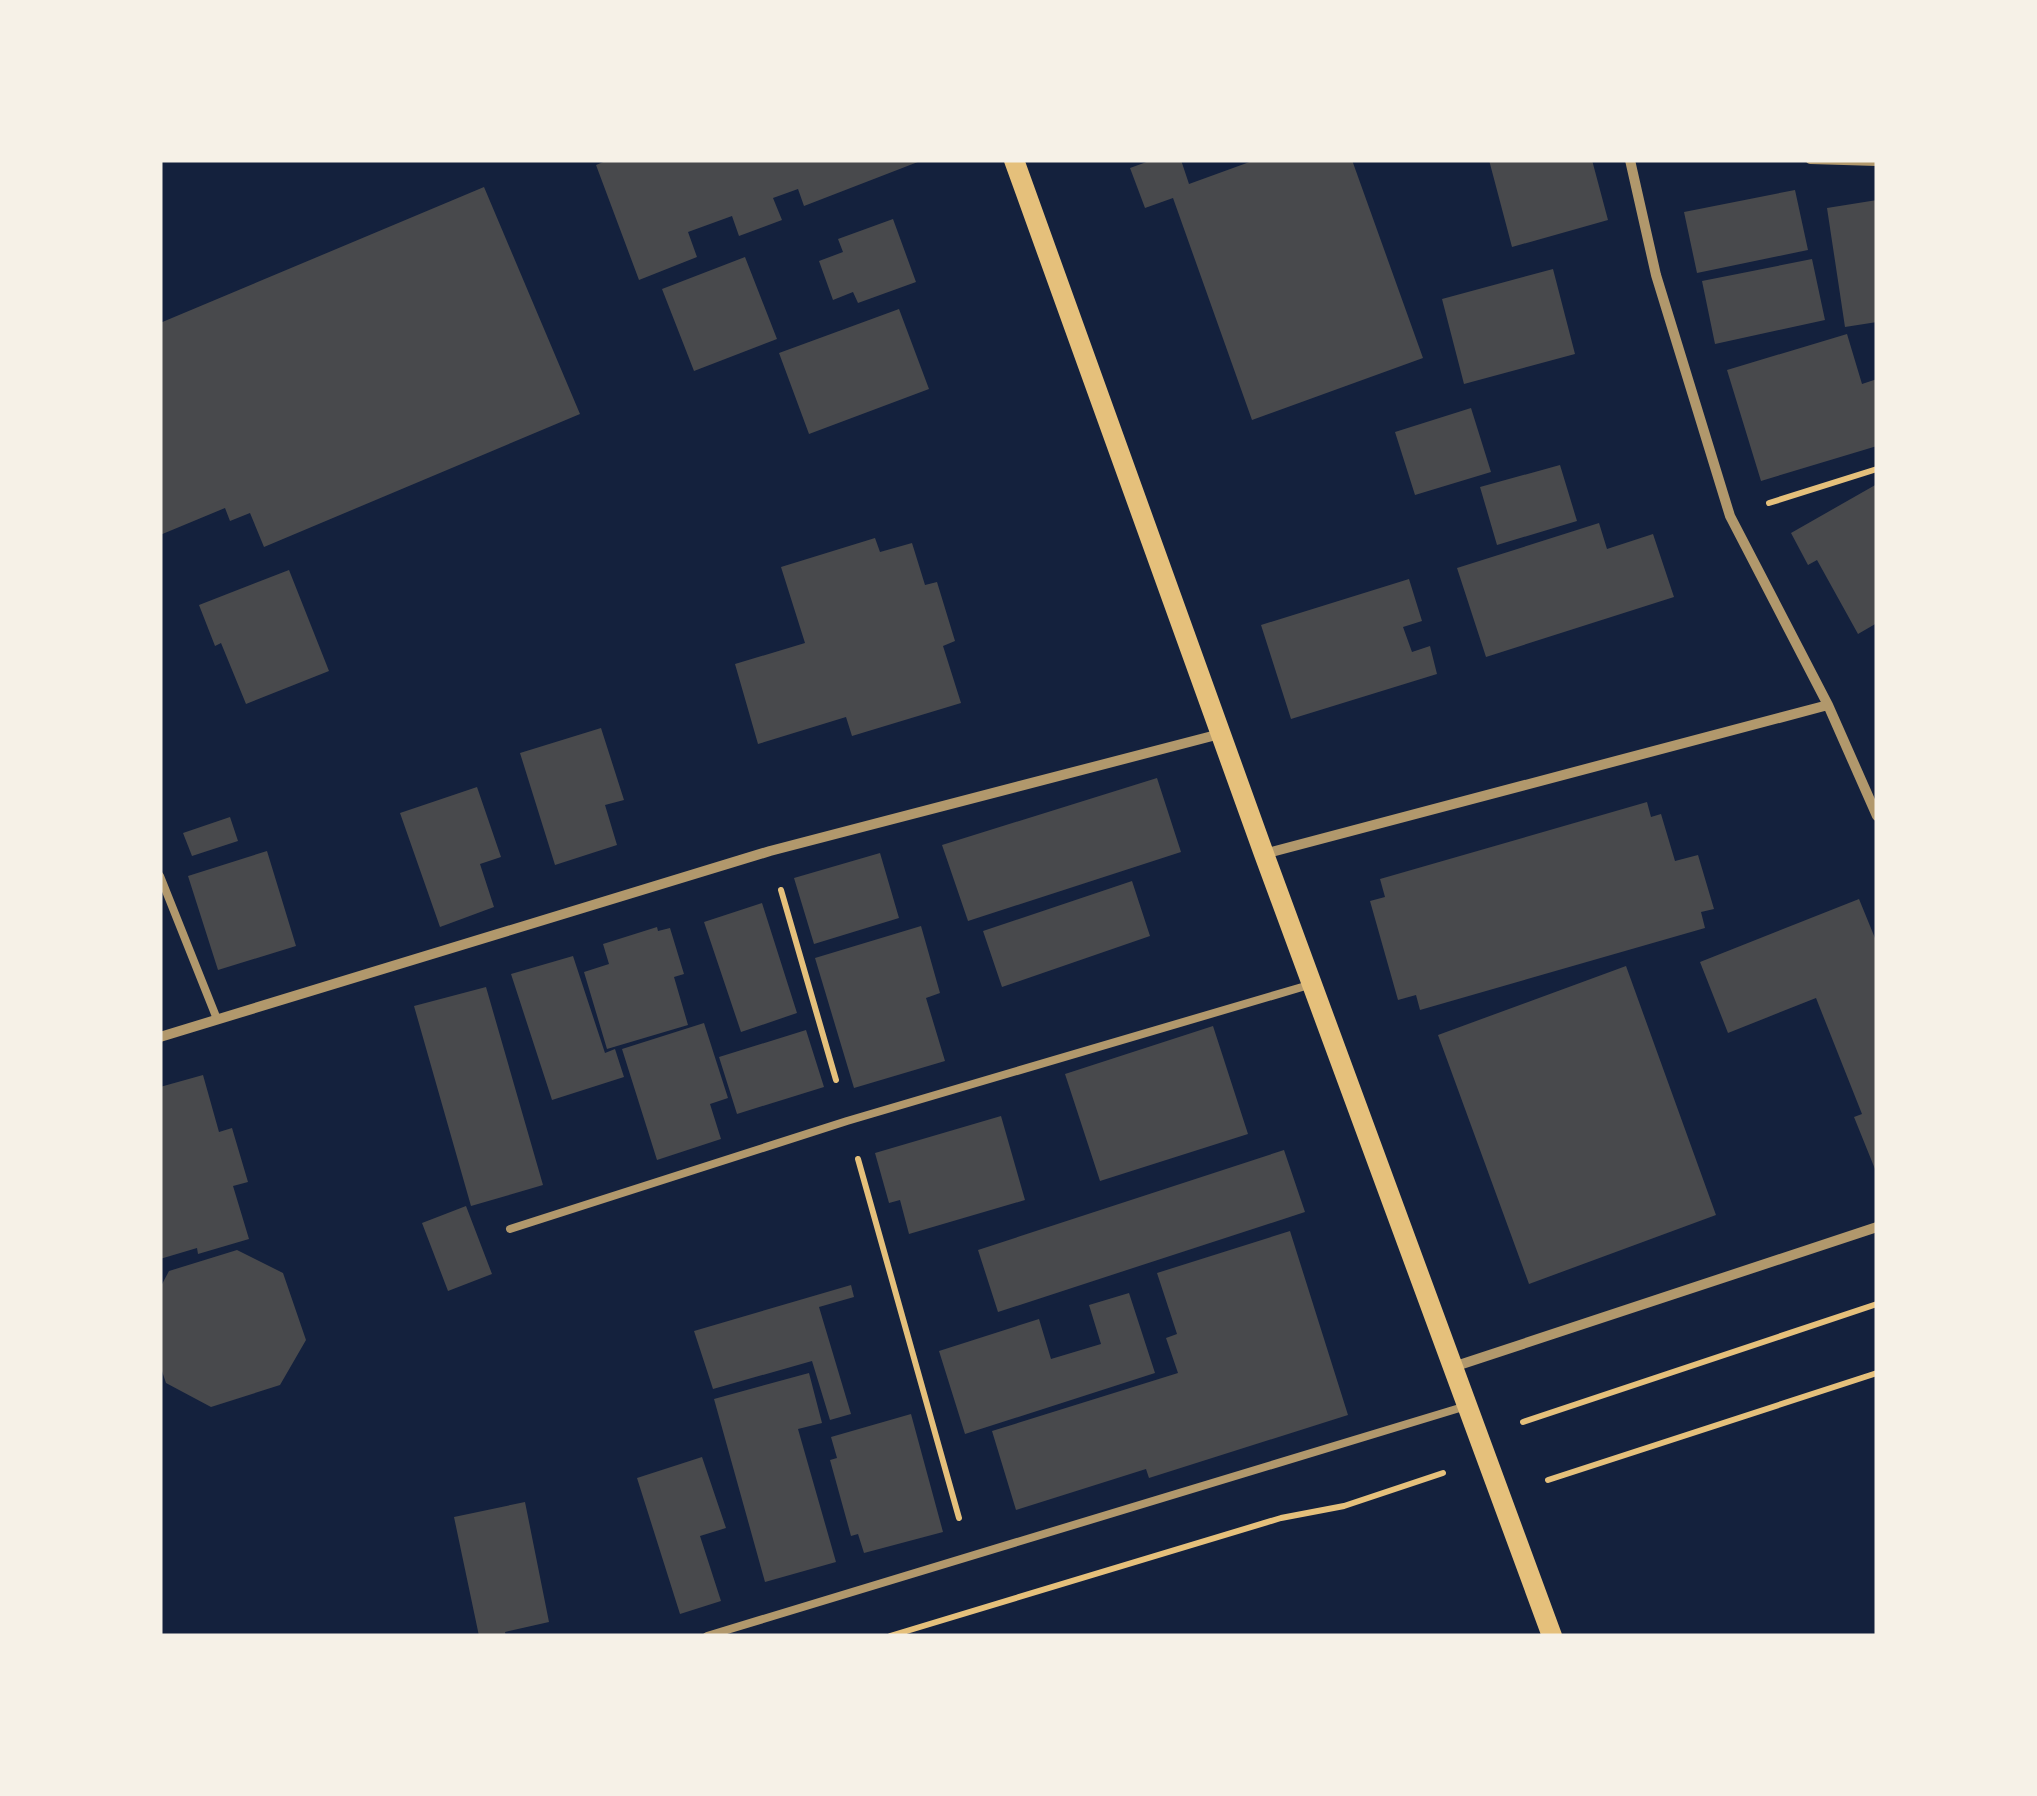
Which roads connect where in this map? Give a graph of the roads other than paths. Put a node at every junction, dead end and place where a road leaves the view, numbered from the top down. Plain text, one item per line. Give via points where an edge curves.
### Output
1 (1014, 160) edge
2 (1630, 160) edge
3 (1810, 160) edge
4 (1877, 162) edge
5 (1828, 704) junction
6 (1220, 734) junction
7 (1877, 816) edge
8 (1264, 854) junction
9 (160, 876) edge
10 (1312, 984) junction
11 (217, 1020) junction
12 (160, 1037) edge
13 (1877, 1227) edge
14 (510, 1229) dead end
15 (1453, 1366) junction
16 (1468, 1406) junction
17 (707, 1636) edge
18 (1552, 1636) edge

1 - 6 main road
2 - 5 street via 1656,275 1730,516
3 - 4 lane
5 - 7 street
5 - 8 street
6 - 8 main road
6 - 11 street via 770,851
8 - 10 main road
9 - 11 lane
10 - 14 lane
10 - 15 main road
11 - 12 street
13 - 15 street
15 - 16 main road
16 - 17 lane
16 - 18 main road

